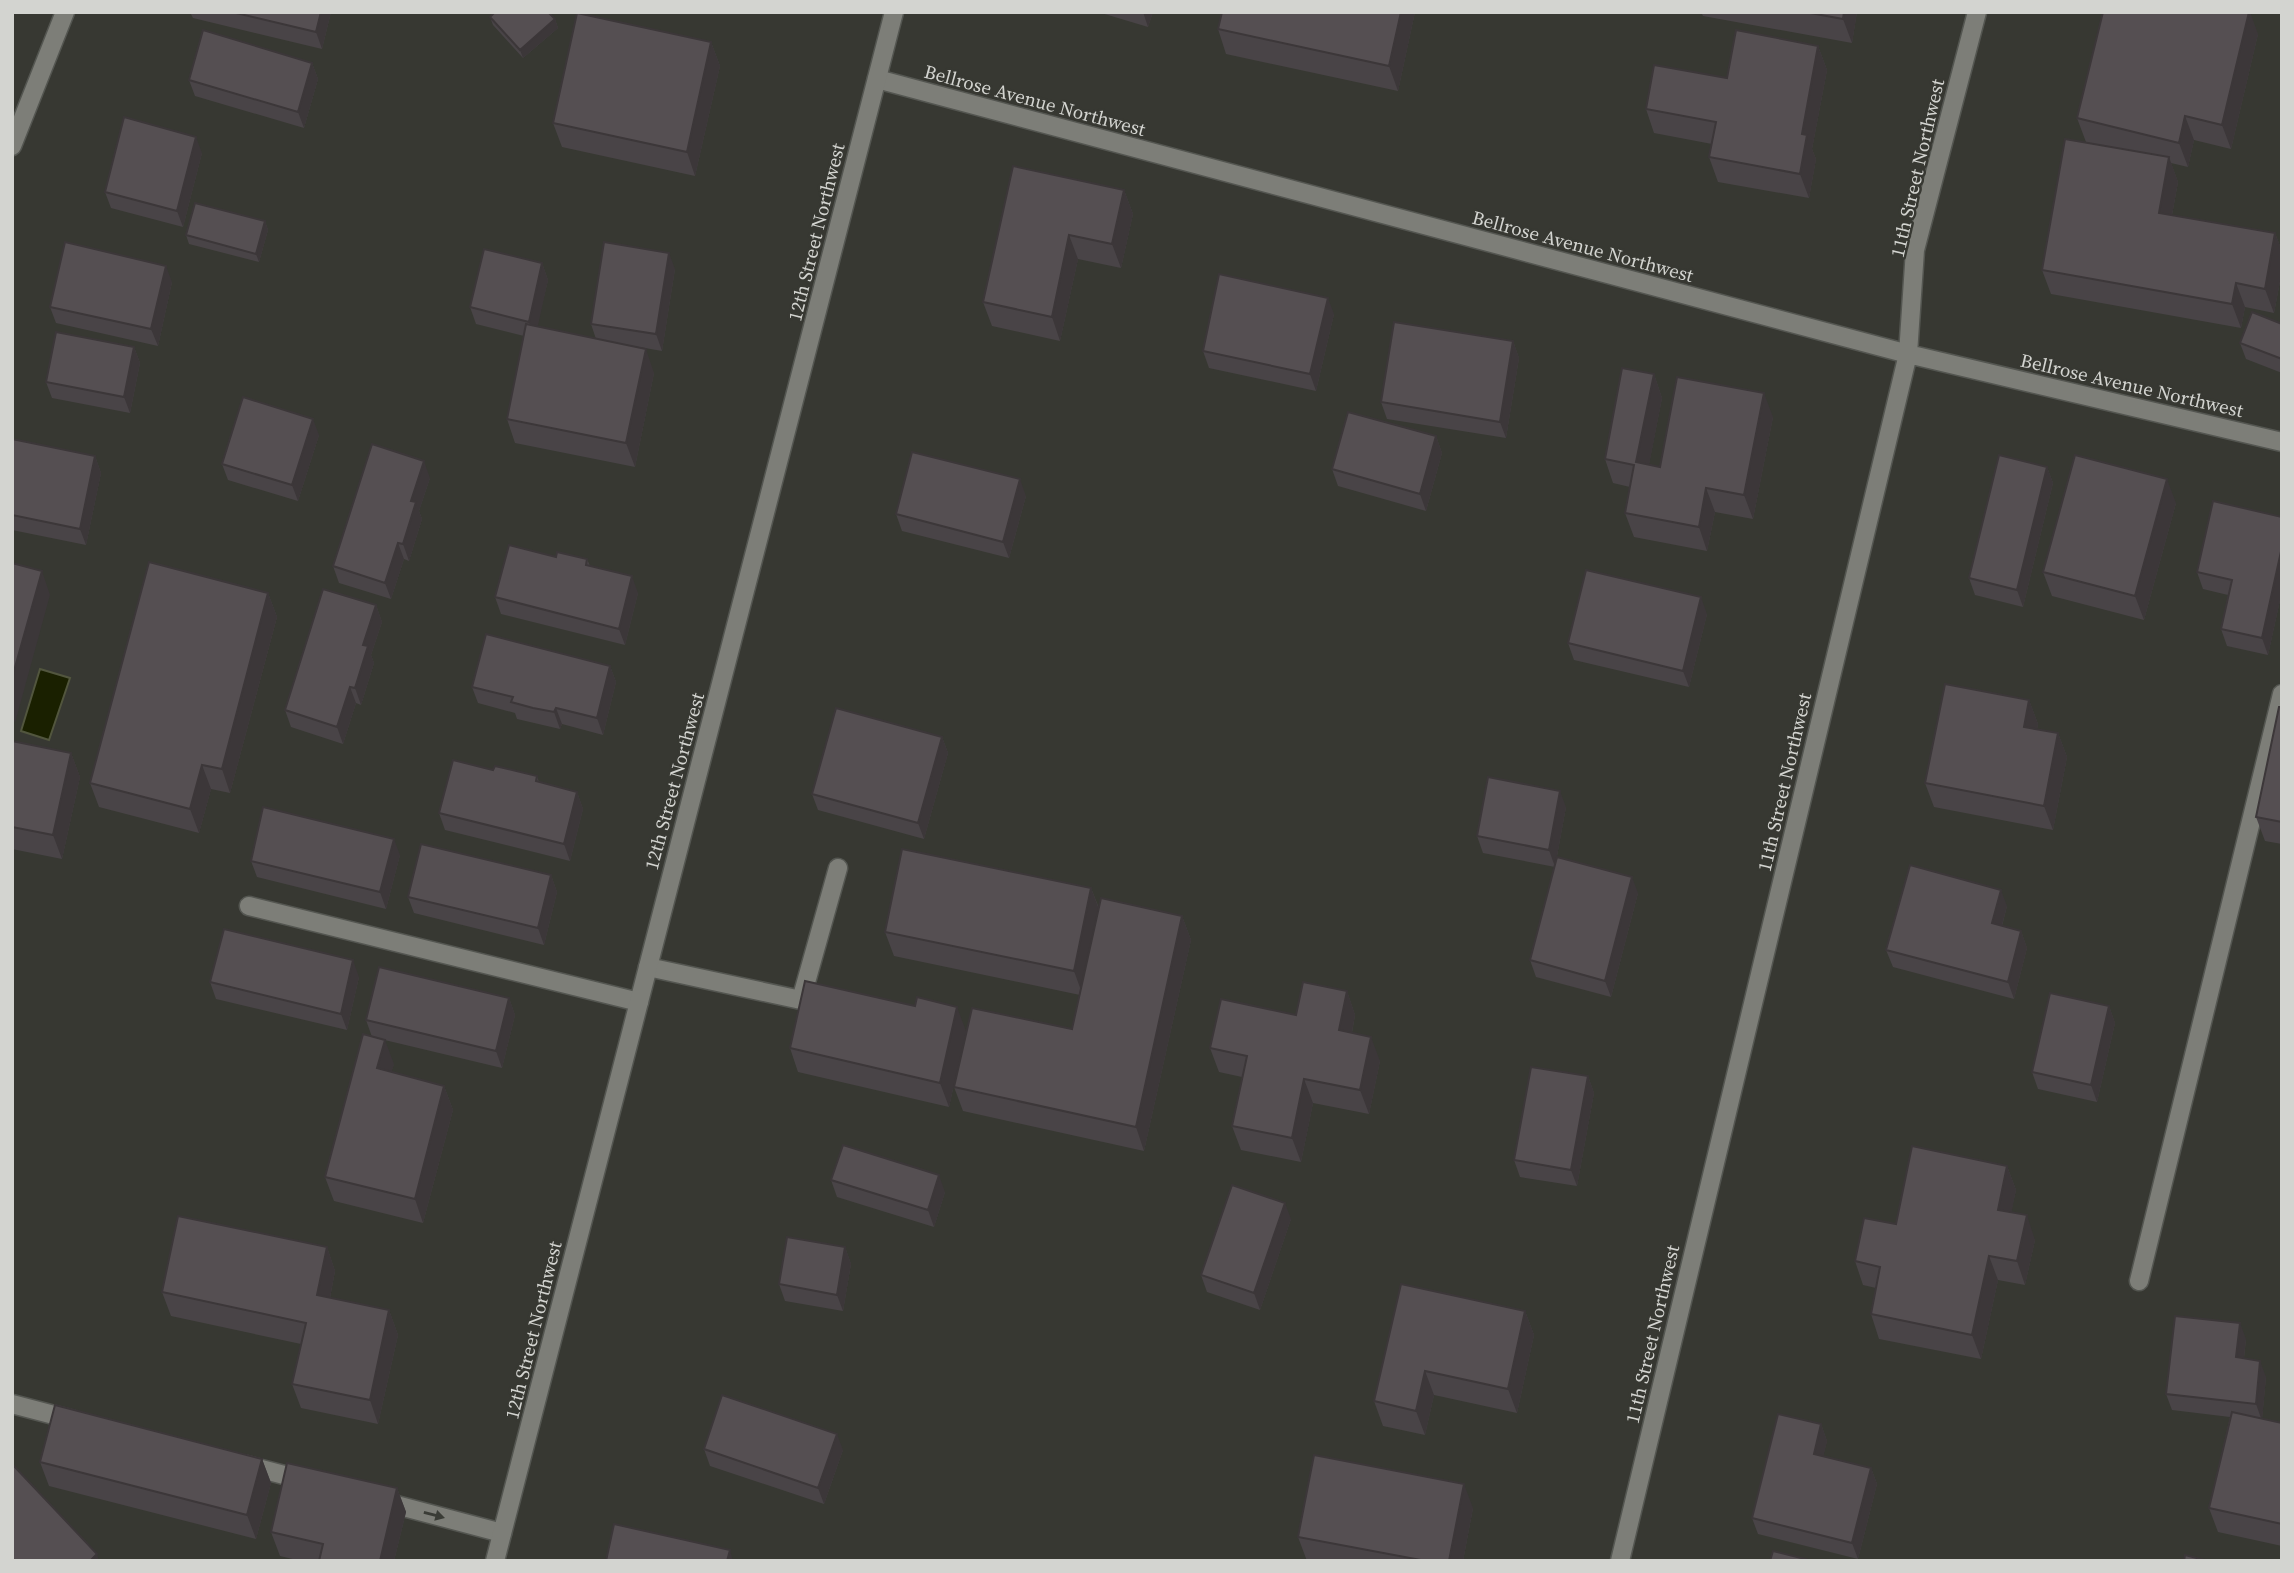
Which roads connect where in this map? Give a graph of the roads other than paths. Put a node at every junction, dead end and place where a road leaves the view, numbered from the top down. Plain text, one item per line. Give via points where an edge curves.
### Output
1 (65, 12) edge
2 (894, 12) edge
3 (1977, 12) edge
4 (877, 79) junction
5 (12, 146) edge
6 (1908, 354) junction
7 (2282, 442) edge
8 (2282, 694) edge
9 (838, 868) dead end
10 (250, 906) dead end
11 (648, 967) junction
12 (639, 1002) junction
13 (2139, 1281) dead end
14 (12, 1404) edge
15 (92, 1425) edge
16 (224, 1460) edge
17 (330, 1487) edge
18 (370, 1498) edge
19 (502, 1533) junction
20 (495, 1561) edge
21 (1620, 1561) edge

1 - 5 street
2 - 4 street, 12th Street Northwest
3 - 6 street, 11th Street Northwest via 1915,250
4 - 6 street, Bellrose Avenue Northwest
4 - 11 street, 12th Street Northwest
6 - 7 street, Bellrose Avenue Northwest
6 - 21 street, 11th Street Northwest
8 - 13 street
9 - 11 street via 801,1000
10 - 12 street
11 - 12 street, 12th Street Northwest
12 - 19 street, 12th Street Northwest
14 - 15 street
16 - 17 street
18 -> 19 street
19 - 20 street, 12th Street Northwest

